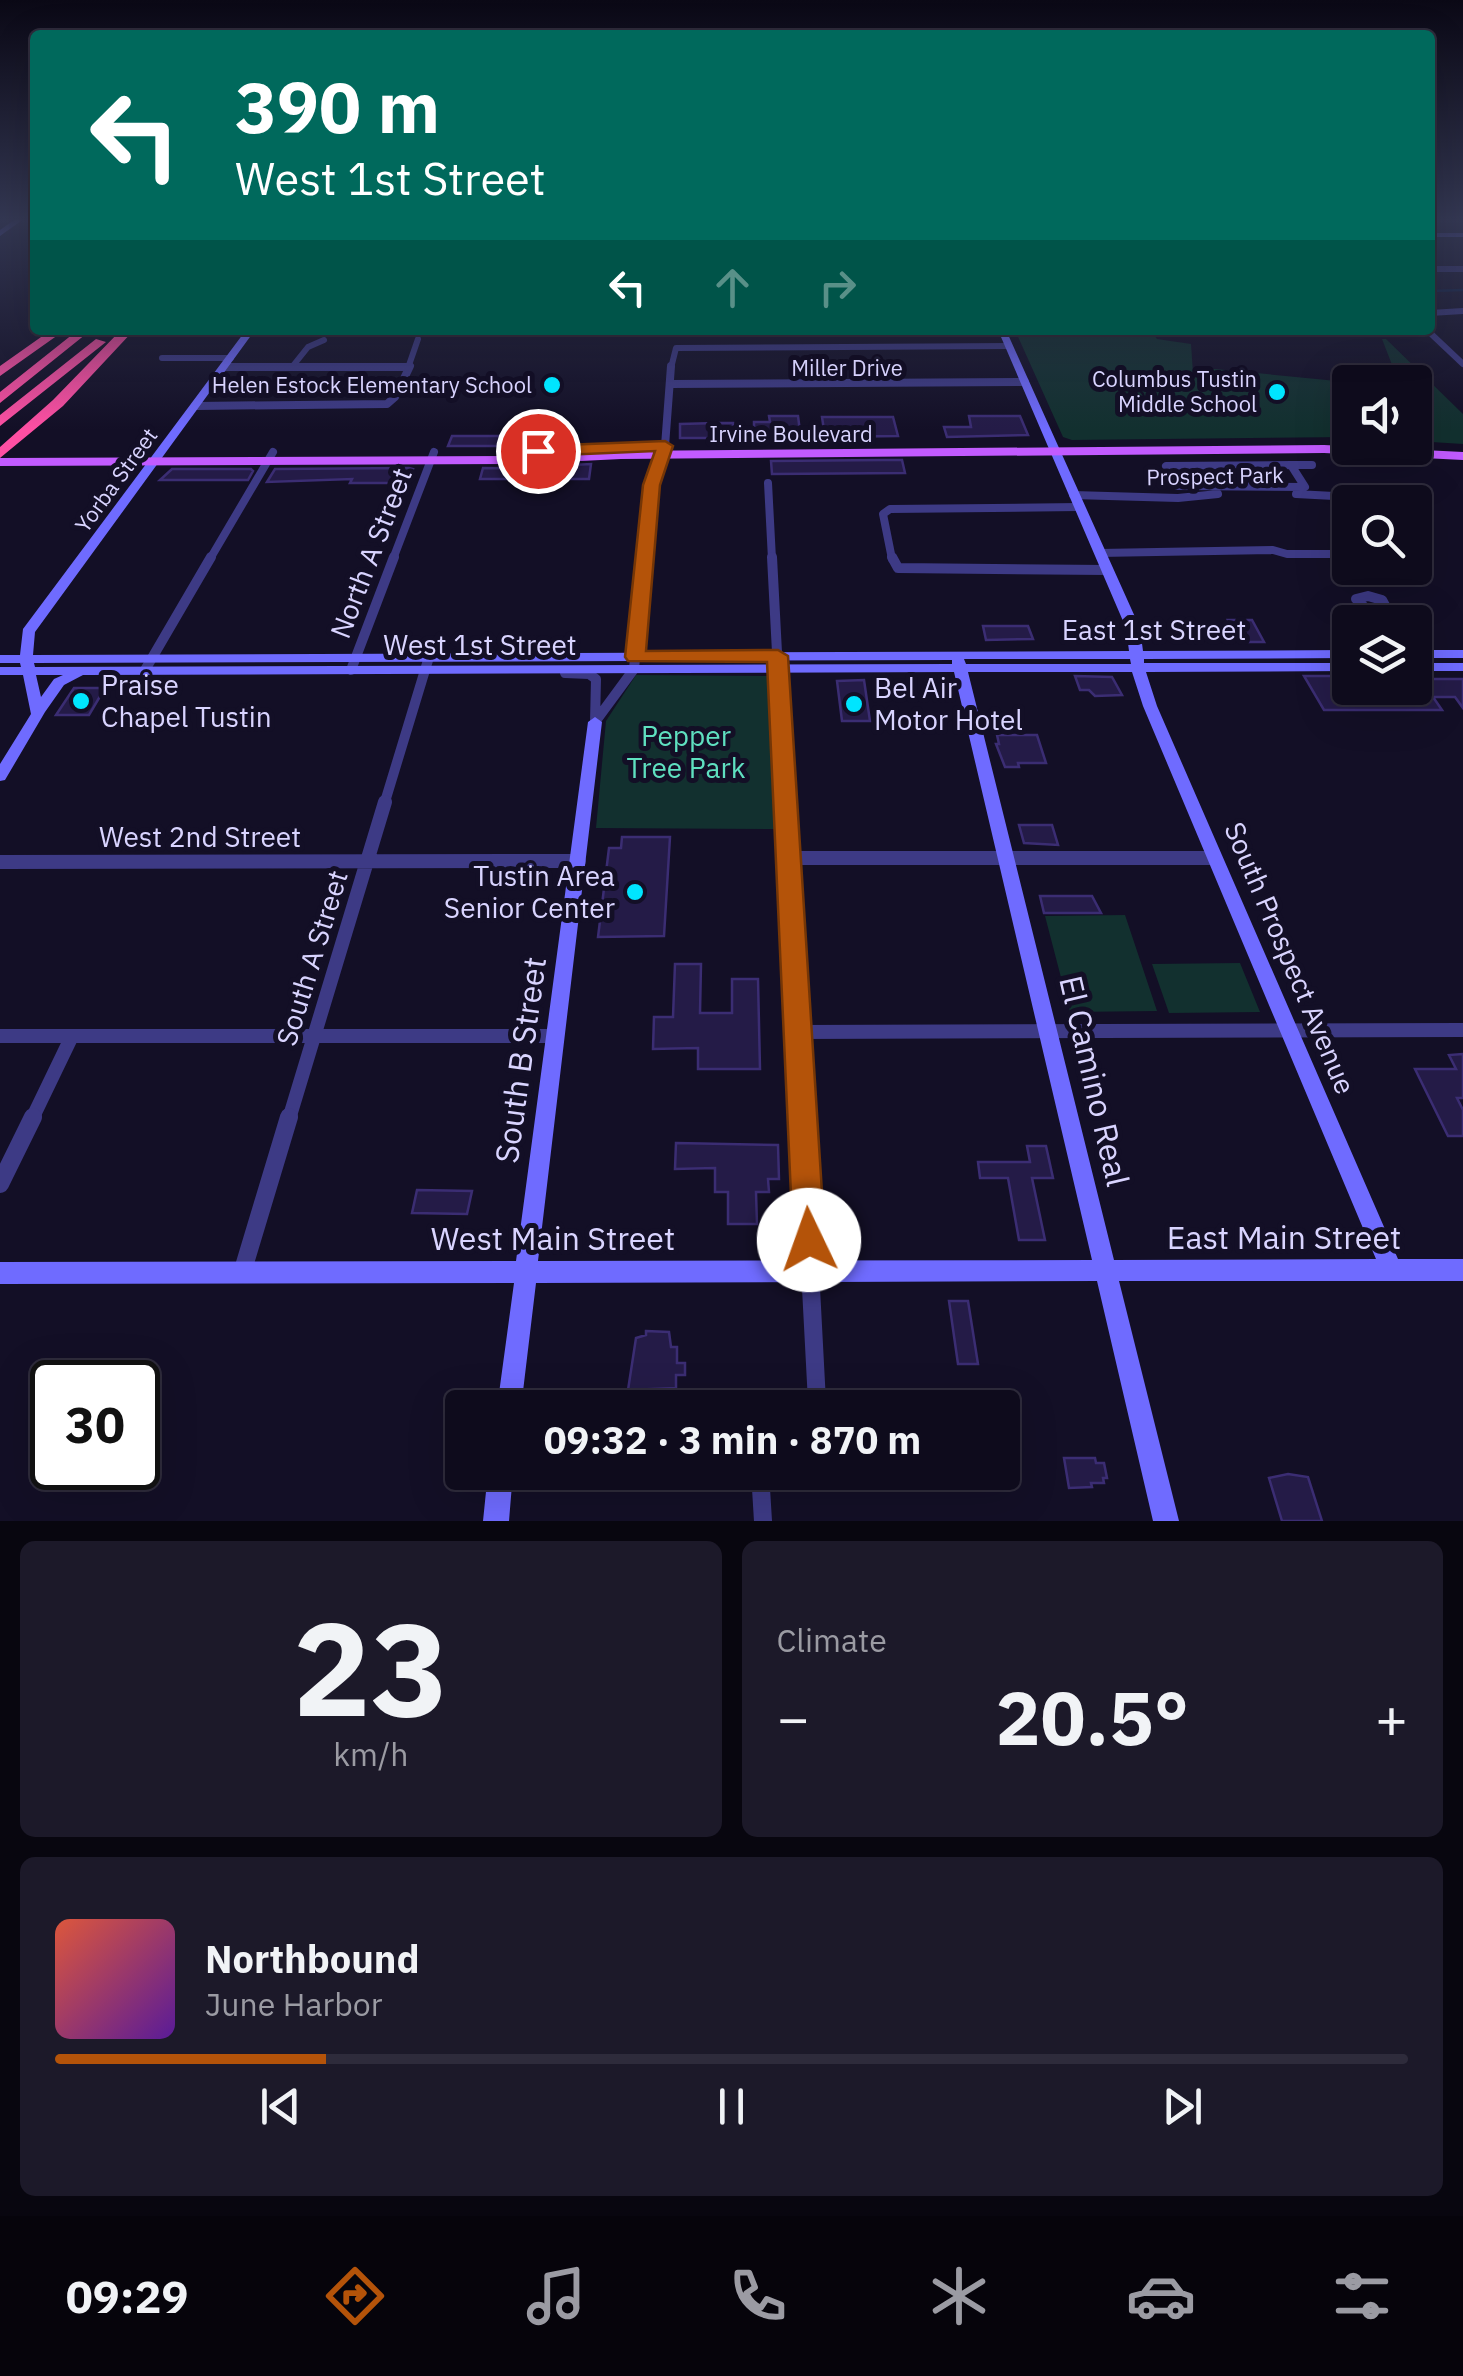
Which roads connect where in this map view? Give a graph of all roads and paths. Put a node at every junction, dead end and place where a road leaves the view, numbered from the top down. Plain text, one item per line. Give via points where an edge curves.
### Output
1 (1463, 312) edge
2 (1435, 313) edge
3 (52, 335) edge
4 (79, 335) edge
5 (108, 335) edge
6 (123, 335) edge
7 (248, 335) edge
8 (718, 335) edge
9 (808, 335) edge
10 (901, 335) edge
11 (1004, 335) edge
12 (1432, 335) edge
13 (418, 339) dead end
14 (324, 340) dead end
15 (904, 346) junction
16 (1009, 346) junction
17 (718, 347) junction
18 (809, 347) junction
19 (55, 356) junction
20 (162, 358) dead end
21 (228, 363) junction
22 (1463, 364) edge
23 (408, 367) junction
24 (292, 368) junction
25 (0, 372) edge
26 (1025, 382) junction
27 (670, 384) junction
28 (0, 386) edge
29 (0, 399) edge
30 (196, 406) junction
31 (0, 422) edge
32 (1330, 441) joint
33 (1234, 442) junction
34 (1432, 446) edge
35 (1463, 448) edge
36 (1052, 449) junction
37 (1311, 449) junction
38 (664, 450) junction
39 (1217, 450) junction
40 (0, 455) edge
41 (432, 456) junction
42 (1463, 456) edge
43 (158, 457) junction
44 (270, 457) junction
45 (1228, 465) junction
46 (1291, 465) junction
47 (1312, 465) dead end
48 (768, 484) dead end
49 (1332, 496) edge
50 (1076, 501) junction
51 (1099, 553) junction
52 (1332, 554) edge
53 (1107, 570) junction
54 (1363, 605) edge
55 (1385, 605) edge
56 (28, 632) junction
57 (0, 650) edge
58 (1463, 654) edge
59 (1332, 655) edge
60 (1432, 657) edge
61 (0, 659) edge
62 (1432, 661) edge
63 (959, 662) junction
64 (1138, 662) junction
65 (635, 663) junction
66 (778, 663) junction
67 (148, 664) junction
68 (354, 664) junction
69 (428, 664) junction
70 (28, 665) junction
71 (1332, 667) edge
72 (1463, 667) edge
73 (94, 670) junction
74 (535, 670) junction
75 (0, 671) edge
76 (38, 711) junction
77 (595, 722) junction
78 (0, 776) edge
79 (788, 858) junction
80 (1007, 858) junction
81 (1214, 858) junction
82 (367, 861) junction
83 (580, 861) junction
84 (0, 862) edge
85 (1288, 1030) junction
86 (1463, 1030) edge
87 (1050, 1031) junction
88 (799, 1032) junction
89 (0, 1036) edge
90 (72, 1036) junction
91 (314, 1036) junction
92 (557, 1036) junction
93 (0, 1184) edge
94 (1106, 1270) junction
95 (1391, 1270) junction
96 (1463, 1270) edge
97 (810, 1271) junction
98 (525, 1272) junction
99 (0, 1273) edge
100 (242, 1273) junction
101 (511, 1390) edge
102 (813, 1390) edge
103 (499, 1490) edge
104 (761, 1490) edge
105 (496, 1521) edge
106 (763, 1521) edge
107 (1166, 1521) edge

1 - 2 street
3 - 25 highway
4 - 19 highway
5 - 31 highway
6 - 40 highway
7 - 21 main road, Yorba Street
8 - 17 street
9 - 18 street
10 - 15 street
11 - 16 main road, South Prospect Avenue
12 - 22 street
13 - 23 street
14 - 24 street via 308,346
15 - 16 street
15 - 18 street
16 - 26 main road, South Prospect Avenue
17 - 18 street
17 - 27 street via 676,348
19 - 28 highway
19 - 29 highway
20 - 21 street
21 - 24 street
21 - 30 main road, Yorba Street
23 - 24 street
23 - 30 street via 392,401 382,405
26 - 27 street, Miller Drive
26 - 36 main road, South Prospect Avenue
27 - 38 street
30 - 43 main road, Yorba Street
32 - 33 main road, Irvine Boulevard
32 - 37 main road
33 - 36 main road, Irvine Boulevard
33 - 39 main road
34 - 35 main road
36 - 38 main road, Irvine Boulevard
36 - 39 main road, Irvine Boulevard
36 - 50 main road, South Prospect Avenue
37 - 39 main road, Irvine Boulevard
37 - 42 main road, Irvine Boulevard
38 - 41 main road, Irvine Boulevard
38 - 65 street via 651,485
39 - 45 street
40 - 43 main road, Irvine Boulevard
41 - 44 main road, Irvine Boulevard
41 - 68 street, North A Street
43 - 44 main road, Irvine Boulevard
43 - 56 main road, Yorba Street
44 - 67 street
45 - 46 street
45 - 46 street via 1166,466 1177,486 1306,487
46 - 47 street
48 - 66 street
49 - 50 street, Prospect Park via 1188,494
50 - 51 main road, South Prospect Avenue
50 - 53 street, Prospect Park via 884,510 892,564 907,570
51 - 52 street
51 - 53 main road, South Prospect Avenue
53 - 64 main road, South Prospect Avenue via 1133,628
54 - 55 street via 1356,598
56 - 57 main road
56 - 70 main road
58 - 60 main road
59 - 64 main road, East 1st Street
61 - 70 main road, West 1st Street
62 - 72 main road
63 - 64 main road, East 1st Street
63 - 66 main road, West 1st Street
63 - 80 main road, El Camino Real
64 - 71 main road, East 1st Street
64 - 81 main road, South Prospect Avenue
65 - 66 main road, West 1st Street
65 - 69 main road, West 1st Street
65 - 74 main road, West 1st Street
65 - 77 street
66 - 79 street
67 - 68 main road, West 1st Street
67 - 70 main road, West 1st Street
67 - 73 main road, West 1st Street
68 - 69 main road, West 1st Street
69 - 74 main road, West 1st Street
69 - 82 street, South A Street
70 - 73 main road, West 1st Street
70 - 75 main road, West 1st Street
70 - 76 main road
73 - 76 main road via 63,679
74 - 77 street, South B Street via 596,679
76 - 78 main road
77 - 83 main road, South B Street
79 - 80 street
79 - 88 street
80 - 81 street
80 - 87 main road, El Camino Real
81 - 85 main road, South Prospect Avenue
82 - 83 street, West 2nd Street
82 - 84 street, West 2nd Street
82 - 91 street, South A Street
83 - 92 main road, South B Street
85 - 86 street
85 - 87 street
85 - 95 main road, South Prospect Avenue
87 - 88 street
87 - 94 main road, El Camino Real
88 - 97 street
89 - 90 street
90 - 91 street
90 - 93 street
91 - 92 street
91 - 100 street, South A Street
92 - 98 main road, South B Street
94 - 95 main road, East Main Street
94 - 97 main road, West Main Street
94 - 107 main road, El Camino Real
95 - 96 main road, East Main Street
97 - 98 main road, West Main Street
97 - 102 street
98 - 100 main road, West Main Street
98 - 101 main road, South B Street
99 - 100 main road, West Main Street
103 - 105 main road
104 - 106 street

